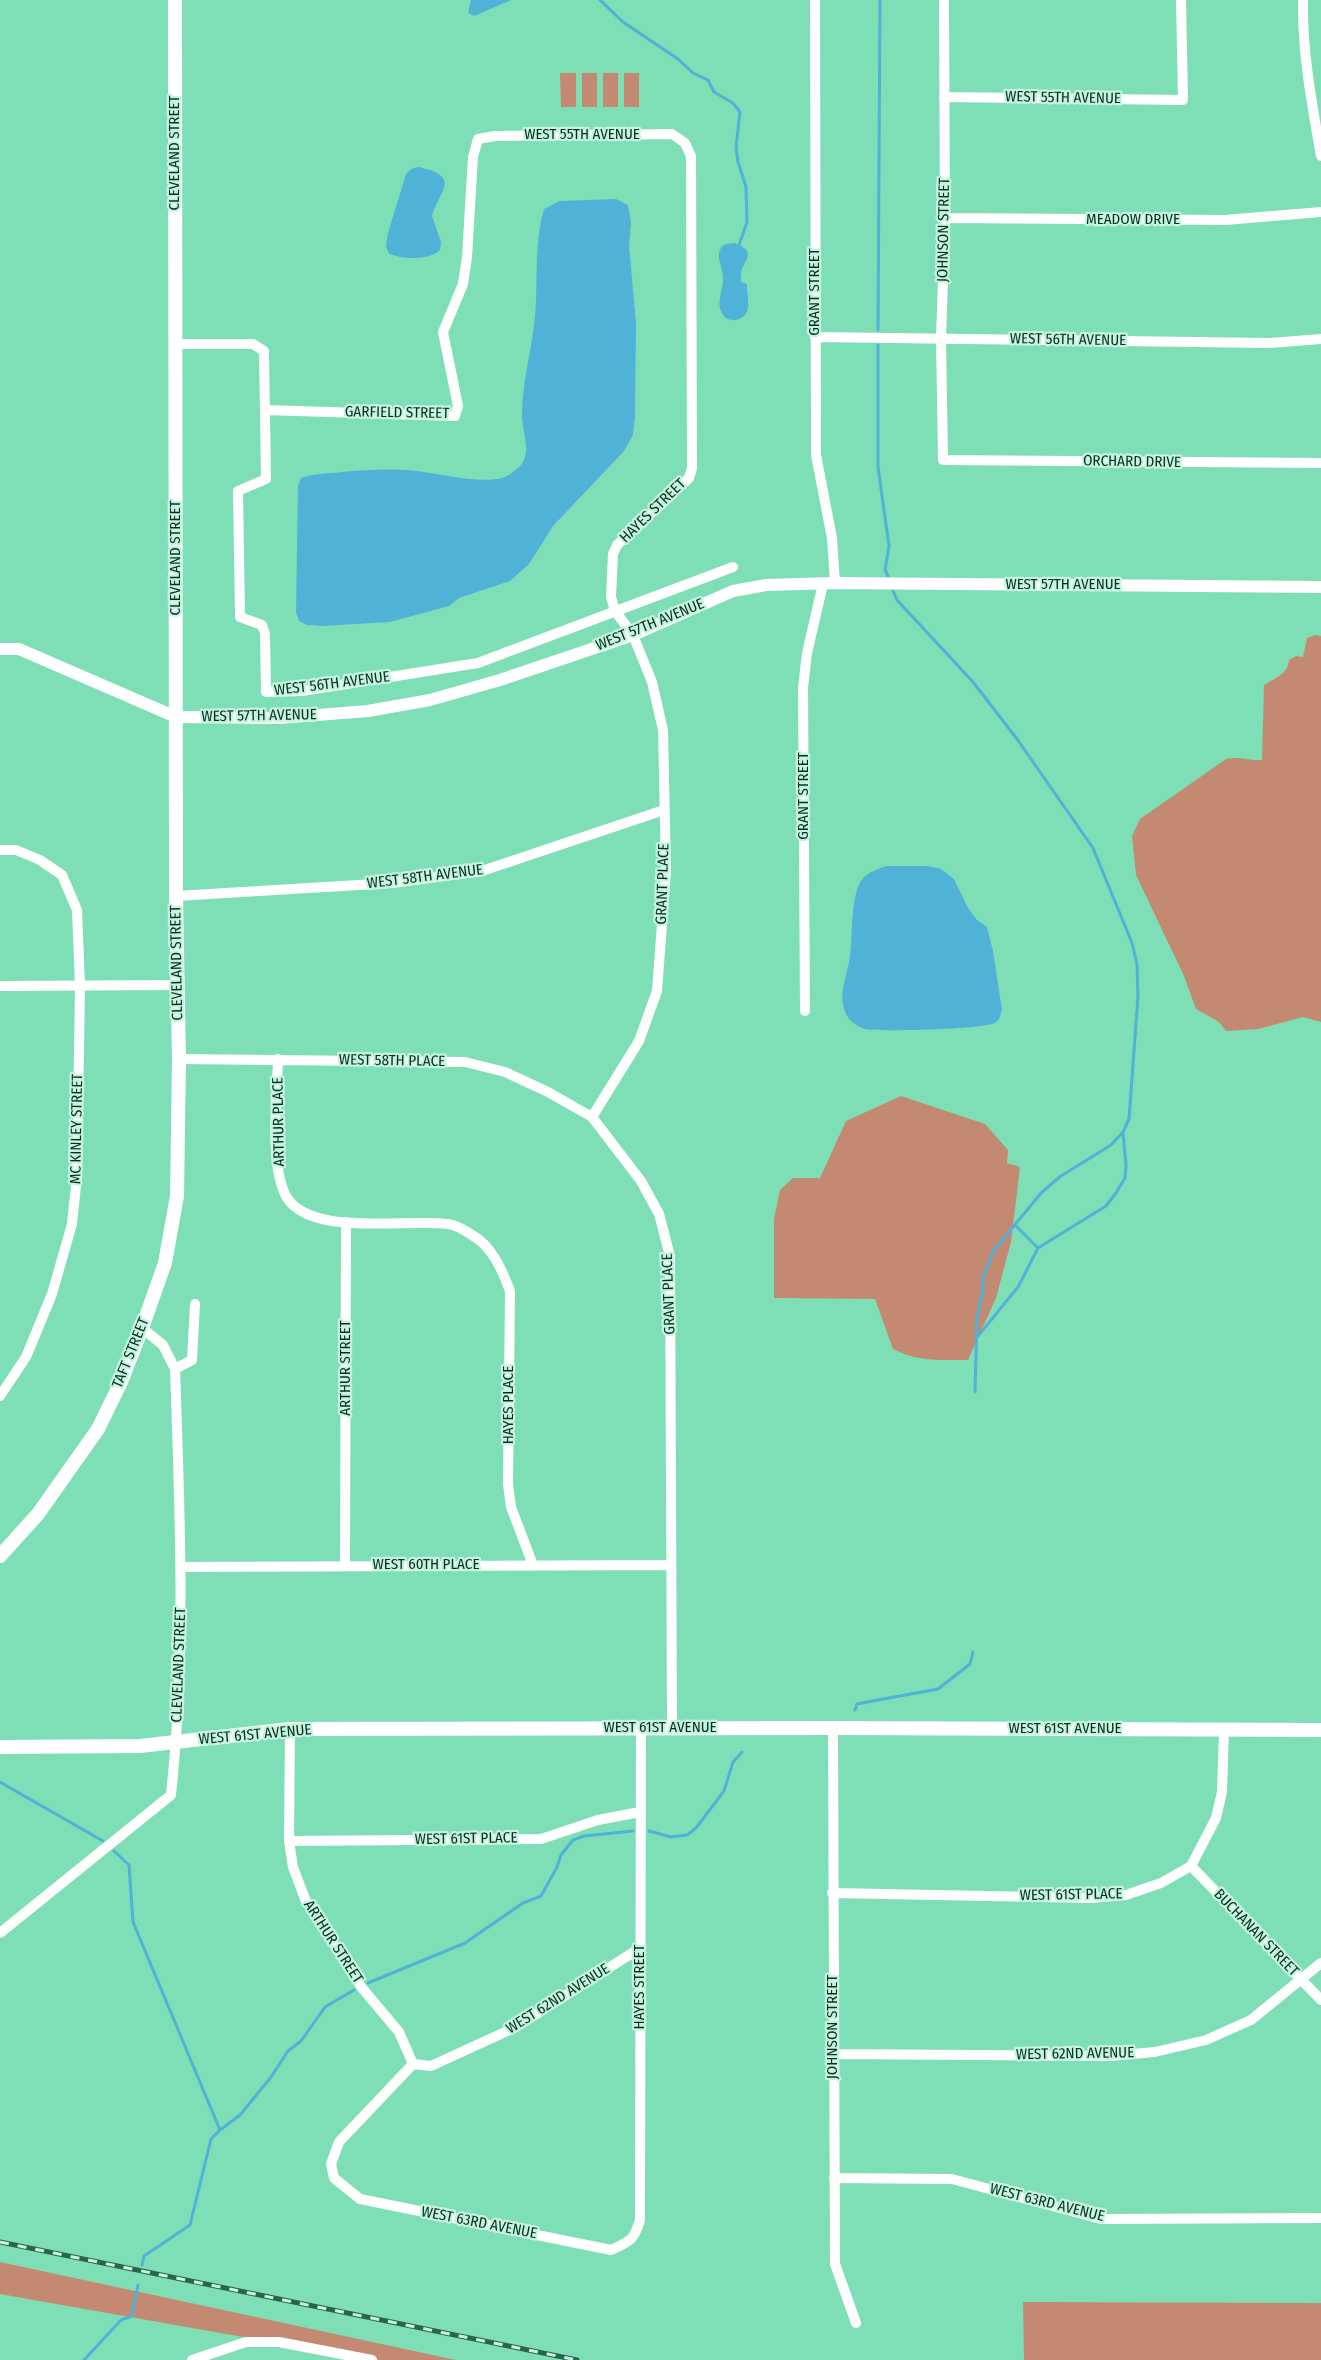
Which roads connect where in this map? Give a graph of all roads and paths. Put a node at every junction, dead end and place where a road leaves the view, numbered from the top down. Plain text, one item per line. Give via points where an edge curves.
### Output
1 (175, 0) edge
2 (816, 0) edge
3 (944, 0) edge
4 (1181, 0) edge
5 (1303, 0) edge
6 (944, 97) junction
7 (478, 139) joint
8 (685, 143) joint
9 (1321, 156) edge
10 (1321, 212) edge
11 (945, 218) junction
12 (815, 337) junction
13 (942, 338) junction
14 (1321, 339) edge
15 (176, 344) junction
16 (265, 410) junction
17 (943, 460) joint
18 (1321, 464) edge
19 (733, 567) dead end
20 (828, 584) junction
21 (1321, 587) edge
22 (615, 611) junction
23 (633, 635) junction
24 (0, 649) edge
25 (176, 717) junction
26 (664, 810) junction
27 (0, 850) edge
28 (176, 896) junction
29 (178, 985) junction
30 (0, 986) edge
31 (80, 986) junction
32 (805, 1011) dead end
33 (179, 1059) junction
34 (278, 1059) junction
35 (178, 1117) joint
36 (592, 1117) junction
37 (346, 1222) junction
38 (195, 1304) dead end
39 (142, 1328) junction
40 (175, 1369) junction
41 (0, 1396) edge
42 (0, 1556) edge
43 (345, 1565) junction
44 (533, 1565) junction
45 (670, 1565) junction
46 (182, 1567) junction
47 (641, 1728) junction
48 (672, 1728) junction
49 (832, 1728) junction
50 (290, 1729) junction
51 (1224, 1729) junction
52 (1321, 1730) edge
53 (176, 1743) junction
54 (0, 1747) edge
55 (640, 1812) junction
56 (289, 1841) junction
57 (1191, 1866) junction
58 (832, 1893) junction
59 (0, 1933) edge
60 (640, 1948) junction
61 (1321, 1963) edge
62 (1300, 1978) junction
63 (1321, 2000) edge
64 (833, 2054) junction
65 (413, 2064) junction
66 (834, 2178) junction
67 (1321, 2218) edge
68 (629, 2242) joint
69 (856, 2323) dead end
70 (313, 2348) junction
71 (192, 2360) edge
72 (316, 2360) edge
73 (372, 2360) edge

1 - 15 main road, CLEVELAND STREET
2 - 12 street, GRANT STREET
3 - 6 street, JOHNSON STREET
4 - 6 street, WEST 55TH AVENUE via 1183,100
5 - 9 street via 1308,78
6 - 11 street, JOHNSON STREET
7 - 8 street, WEST 55TH AVENUE via 494,136 672,134
7 - 16 street, GARFIELD STREET via 473,157 463,284 443,332 458,406 456,416
8 - 22 street, HAYES STREET via 691,156 692,468 689,478 617,545 612,554
10 - 11 street, MEADOW DRIVE via 1225,220
11 - 13 street, JOHNSON STREET
12 - 13 street, WEST 56TH AVENUE
12 - 20 street, GRANT STREET via 816,455 832,538
13 - 14 street, WEST 56TH AVENUE via 1270,343
13 - 17 street, JOHNSON STREET
15 - 16 street via 252,344 264,351
15 - 25 main road, CLEVELAND STREET
16 - 22 street, WEST 56TH AVENUE via 266,479 238,491 240,617 262,625 266,692 302,691 478,663
17 - 18 street, ORCHARD DRIVE
19 - 22 street
20 - 21 street, WEST 57TH AVENUE
20 - 23 street, WEST 57TH AVENUE via 766,585 732,591
20 - 32 street, GRANT STREET via 807,653 803,688
22 - 23 street, HAYES STREET
23 - 25 street, WEST 57TH AVENUE via 430,700 368,711 280,718
23 - 26 street, HAYES STREET via 652,682 663,730
24 - 25 street, WEST 57TH AVENUE via 19,649
25 - 28 main road, CLEVELAND STREET
26 - 28 street, WEST 58TH AVENUE via 482,871 392,884
26 - 36 street, GRANT PLACE via 666,871 657,991 639,1041
27 - 31 street, MC KINLEY STREET via 16,850 40,860 62,875 77,910
28 - 29 main road, CLEVELAND STREET
29 - 31 street
29 - 33 main road, CLEVELAND STREET
30 - 31 street
31 - 41 street, MC KINLEY STREET via 77,1176 72,1224 52,1294 26,1357
33 - 34 street, WEST 58TH PLACE
33 - 35 main road, CLEVELAND STREET
34 - 36 street, WEST 58TH PLACE via 465,1062 505,1072
34 - 37 street, ARTHUR PLACE via 277,1165 284,1193 297,1210 320,1219
35 - 39 main road, TAFT STREET via 177,1196 165,1263
36 - 45 street, GRANT PLACE via 642,1181 659,1214 670,1256
37 - 43 street, ARTHUR STREET
37 - 44 street, HAYES PLACE via 450,1224 474,1235 500,1265 510,1291 508,1484 511,1507
38 - 40 street via 192,1360
39 - 40 street, CLEVELAND STREET via 163,1345
39 - 42 main road, TAFT STREET via 98,1429 38,1514
40 - 46 street, CLEVELAND STREET
43 - 44 street, WEST 60TH PLACE
43 - 46 street, WEST 60TH PLACE
44 - 45 street, WEST 60TH PLACE
45 - 48 street, GRANT PLACE
46 - 53 street, CLEVELAND STREET
47 - 48 main road, WEST 61ST AVENUE
47 - 50 main road, WEST 61ST AVENUE
47 - 55 street, HAYES STREET
48 - 49 main road, WEST 61ST AVENUE
49 - 51 main road, WEST 61ST AVENUE
49 - 58 street, JOHNSON STREET
50 - 53 main road, WEST 61ST AVENUE
50 - 56 street
51 - 52 main road, WEST 61ST AVENUE
51 - 57 street via 1222,1792 1216,1818
53 - 54 main road, WEST 61ST AVENUE
53 - 59 street, CLEVELAND STREET via 171,1795
55 - 56 street, WEST 61ST PLACE via 598,1820 541,1839
55 - 60 street, HAYES STREET
56 - 65 street, ARTHUR STREET via 293,1867 305,1899 362,1988 399,2032
57 - 58 street, WEST 61ST PLACE via 1161,1883 1126,1896
57 - 62 street, BUCHANAN STREET
58 - 64 street, JOHNSON STREET
60 - 65 street, WEST 62ND AVENUE via 516,2027 431,2066
60 - 68 street, HAYES STREET via 640,2220 635,2236
61 - 62 street, WEST 62ND AVENUE
62 - 63 street, BUCHANAN STREET
62 - 64 street, WEST 62ND AVENUE via 1251,2020 1206,2040 1155,2052 1111,2056
64 - 66 street, JOHNSON STREET
65 - 68 street, WEST 63RD AVENUE via 339,2142 331,2164 334,2178 360,2199 611,2250
66 - 67 street, WEST 63RD AVENUE via 952,2179 1101,2218
66 - 69 street, JOHNSON STREET via 835,2264
70 - 71 street via 279,2342 246,2342
70 - 72 street
70 - 73 street

